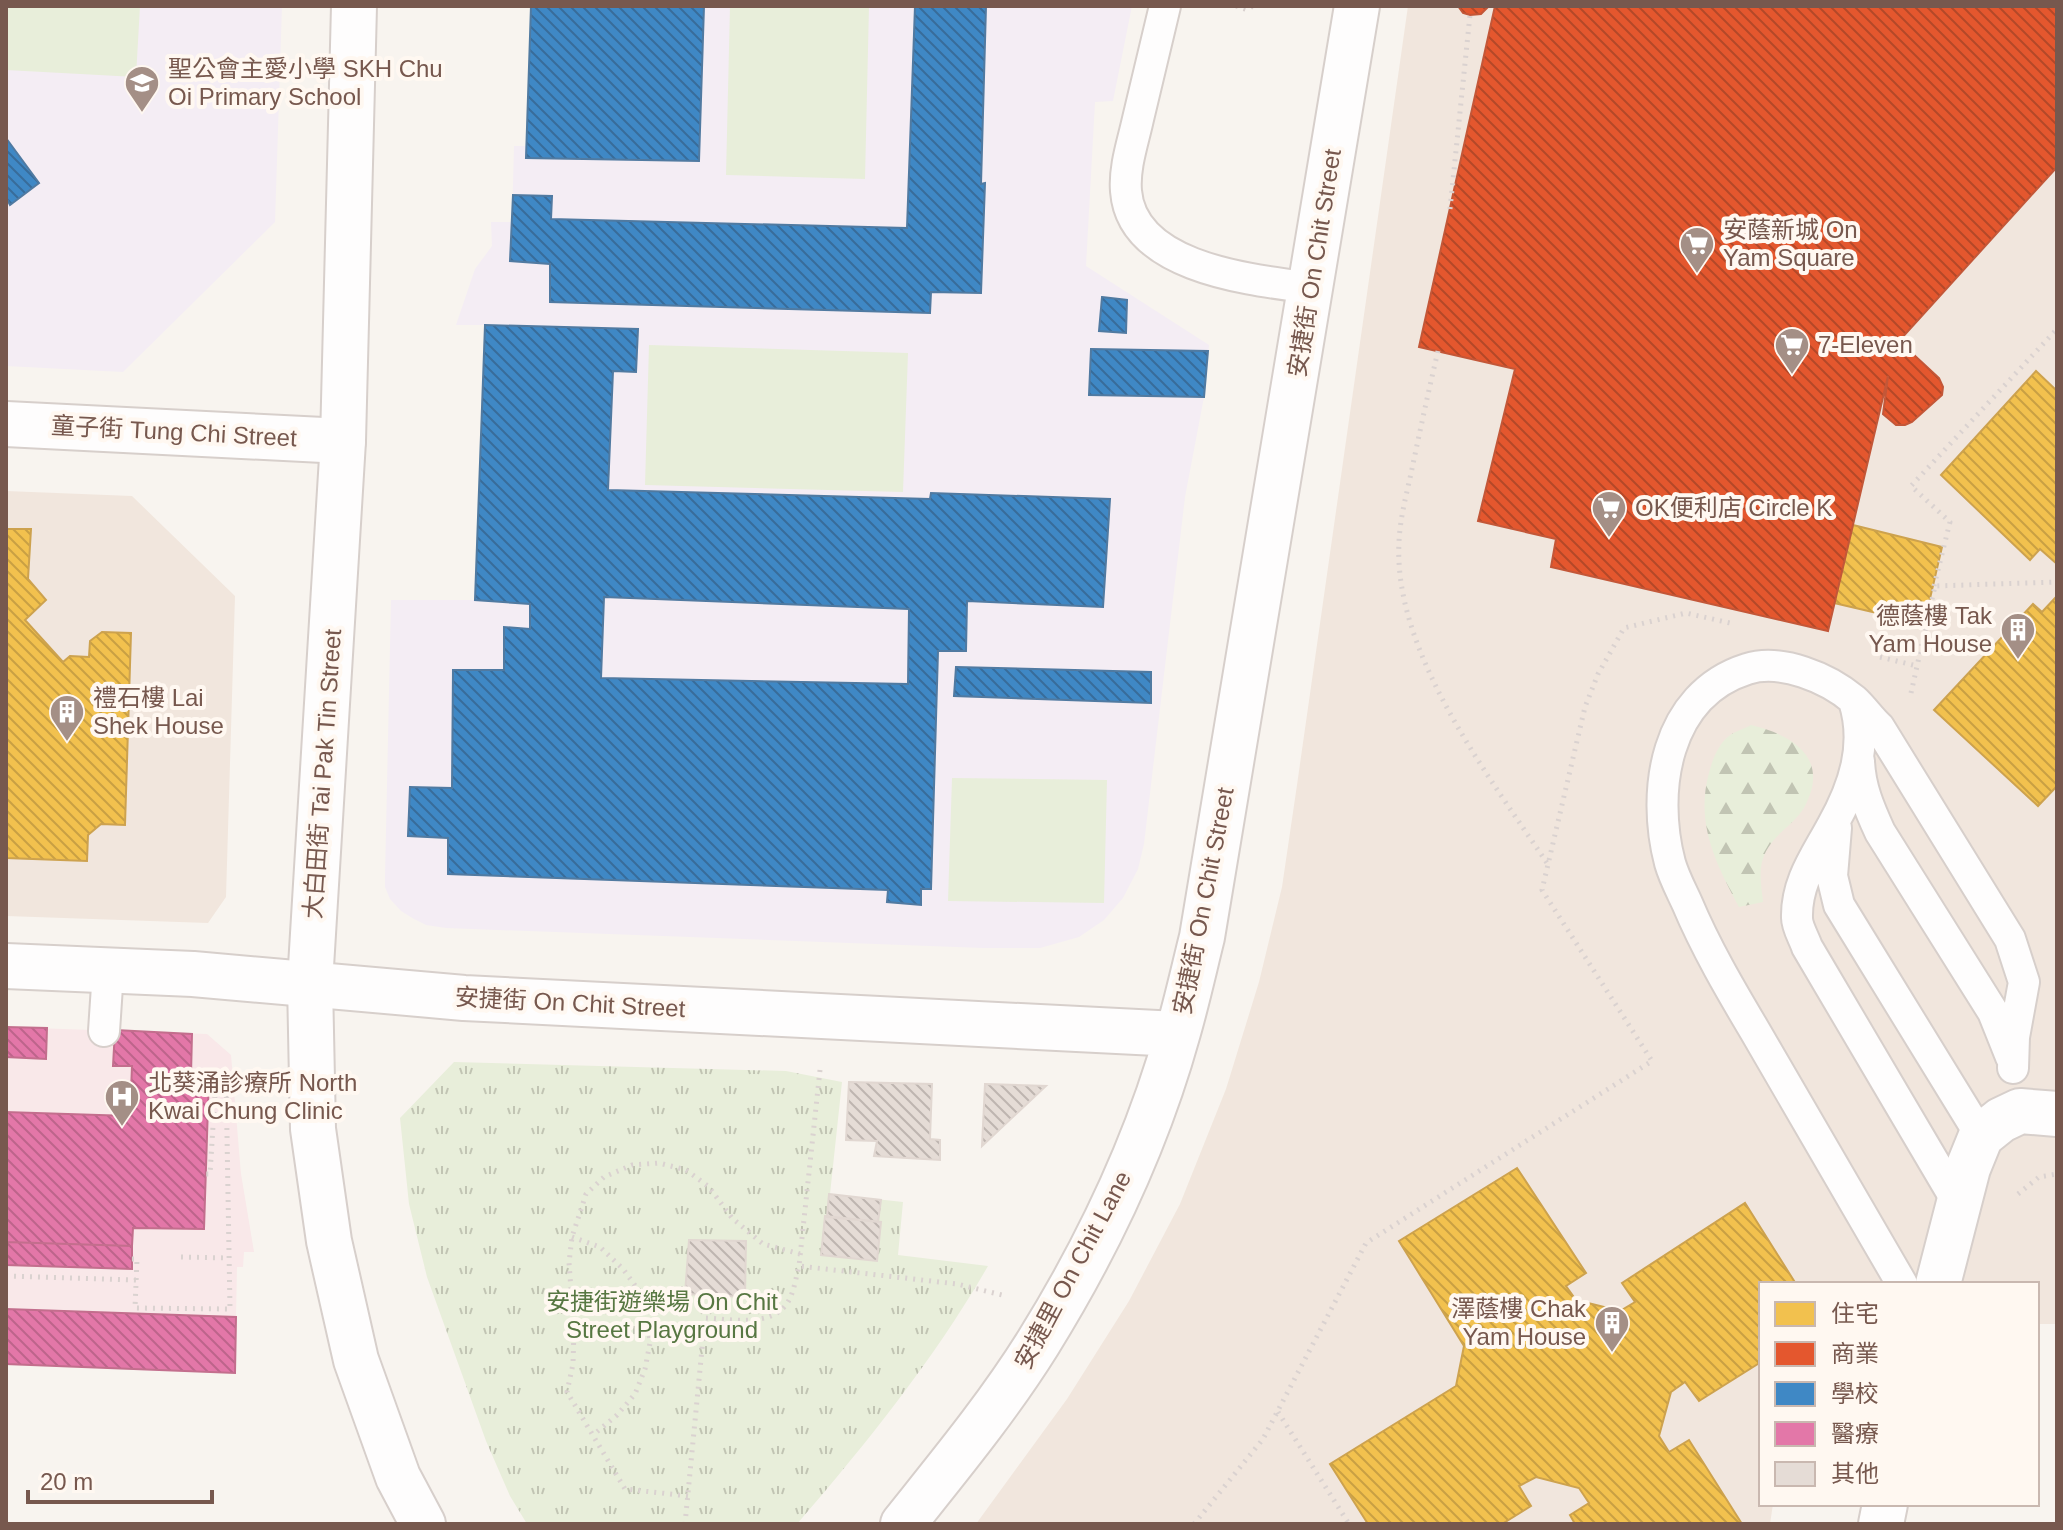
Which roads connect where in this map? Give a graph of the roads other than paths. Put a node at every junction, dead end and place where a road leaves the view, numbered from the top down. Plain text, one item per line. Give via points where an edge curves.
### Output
1 (354, 6) edge
2 (1165, 6) edge
3 (1357, 6) edge
4 (1312, 288) junction
5 (6, 424) edge
6 (343, 441) junction
7 (1854, 701) junction
8 (1858, 755) junction
9 (1842, 807) junction
10 (6, 966) edge
11 (108, 971) junction
12 (310, 983) junction
13 (104, 1031) dead end
14 (1177, 1034) junction
15 (2013, 1068) junction
16 (2038, 1113) edge
17 (1981, 1136) junction
18 (1958, 1203) junction
19 (1901, 1282) edge
20 (1938, 1282) edge
21 (423, 1524) edge
22 (903, 1524) edge

1 - 6 street, 大白田街 Tai Pak Tin Street
2 - 4 lane via 1129,159 1126,192 1134,218 1152,241 1201,267
3 - 4 street, 安捷街 On Chit Street
4 - 14 street, 安捷街 On Chit Street via 1202,937
5 - 6 street, 童子街 Tung Chi Street
6 - 12 street, 大白田街 Tai Pak Tin Street
7 - 8 lane via 1862,737
7 - 15 lane via 1895,750 2010,939 2024,982
7 - 19 lane via 1810,675 1779,667 1749,668 1722,681 1679,726 1666,760 1661,795 1664,833 1671,866 1706,947
8 - 9 lane
8 - 15 lane via 1860,779 1880,832 1993,1012
9 - 17 lane via 1832,864 1839,905
9 - 18 lane via 1810,863 1799,891 1797,921 1807,947
10 - 11 street, 安捷街 On Chit Street
11 - 12 street, 安捷街 On Chit Street
11 - 13 lane
12 - 14 street, 安捷街 On Chit Street via 464,998
12 - 21 street, 大白田街 Tai Pak Tin Street via 313,1129 329,1241 356,1360 398,1477
14 - 22 street, 安捷里 On Chit Lane via 1139,1144 1045,1331 973,1436
15 - 16 lane
16 - 17 street via 2001,1120
17 - 18 street
18 - 20 street

